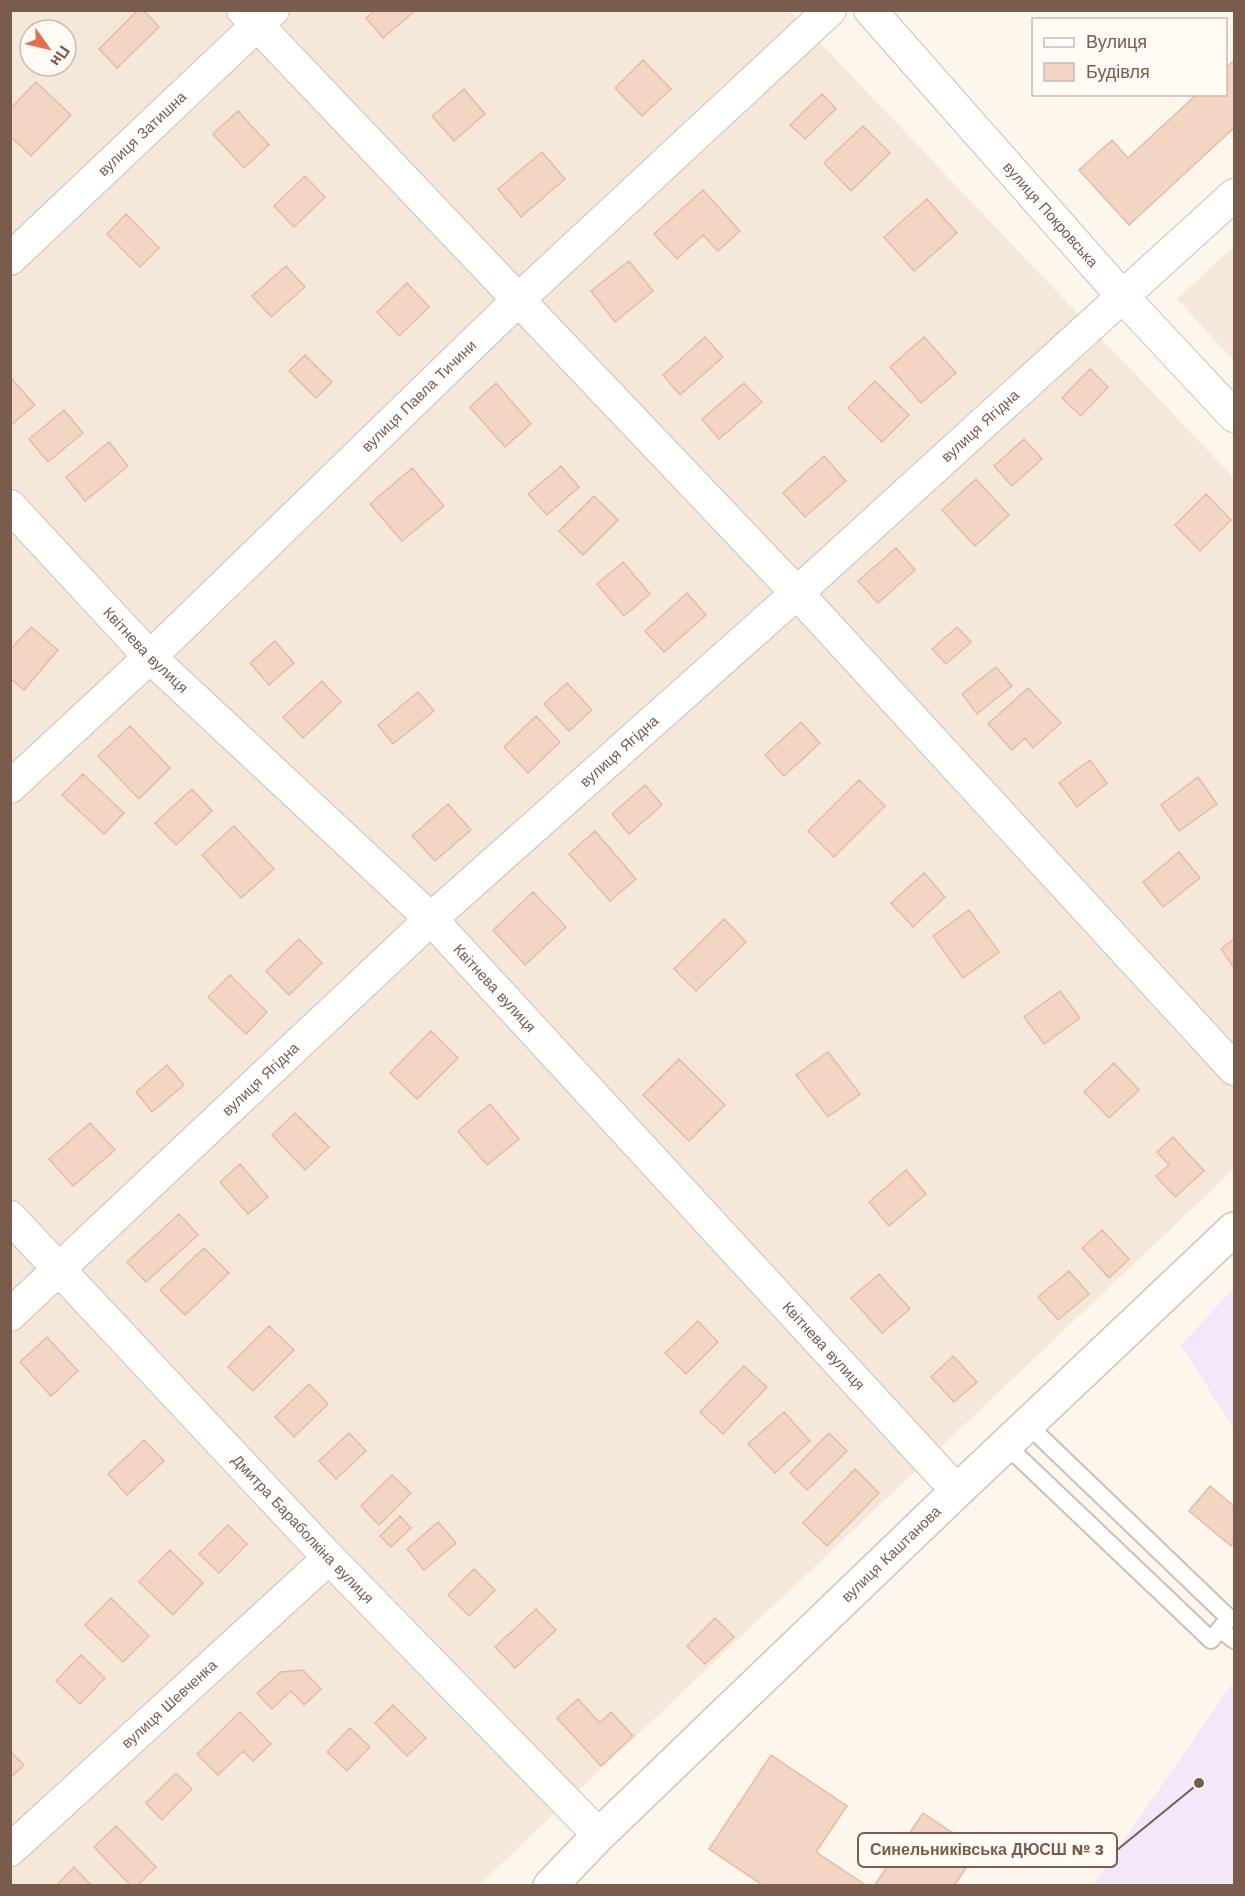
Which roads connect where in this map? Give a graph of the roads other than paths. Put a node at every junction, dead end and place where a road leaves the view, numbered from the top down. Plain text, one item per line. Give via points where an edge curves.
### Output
1 (830, 10) edge
2 (870, 10) edge
3 (258, 16) edge
4 (1234, 195) edge
5 (10, 259) edge
6 (1122, 297) junction
7 (518, 300) junction
8 (1234, 416) edge
9 (10, 506) edge
10 (797, 593) junction
11 (150, 657) junction
12 (10, 788) edge
13 (431, 919) junction
14 (1234, 1069) edge
15 (10, 1217) edge
16 (1234, 1228) edge
17 (58, 1269) junction
18 (10, 1315) edge
19 (1016, 1435) junction
20 (957, 1491) junction
21 (329, 1558) junction
22 (1220, 1629) junction
23 (1234, 1640) edge
24 (599, 1834) junction
25 (10, 1850) edge
26 (560, 1883) edge

1 - 7 street, вулиця Павла Тичини
2 - 6 street, вулиця Покровська
3 - 5 street, вулиця Затишна
3 - 7 street
4 - 6 street, вулиця Ягідна
6 - 8 street, вулиця Покровська
6 - 10 street, вулиця Ягідна
7 - 10 street
7 - 11 street, вулиця Павла Тичини
9 - 11 street, Квітнева вулиця
10 - 13 street, вулиця Ягідна
10 - 14 street
11 - 12 street, вулиця Павла Тичини
11 - 13 street, Квітнева вулиця
13 - 17 street, вулиця Ягідна
13 - 20 street, Квітнева вулиця
15 - 17 street, Дмитра Бараболкіна вулиця
16 - 19 street, вулиця Каштанова
17 - 18 street, вулиця Ягідна
17 - 21 street, Дмитра Бараболкіна вулиця
19 - 20 street, вулиця Каштанова
19 - 22 lane via 1229,1618
19 - 22 lane via 1211,1640
20 - 24 street, вулиця Каштанова
21 - 24 street, Дмитра Бараболкіна вулиця
21 - 25 street, вулиця Шевченка
22 - 23 lane
24 - 26 street, вулиця Каштанова

